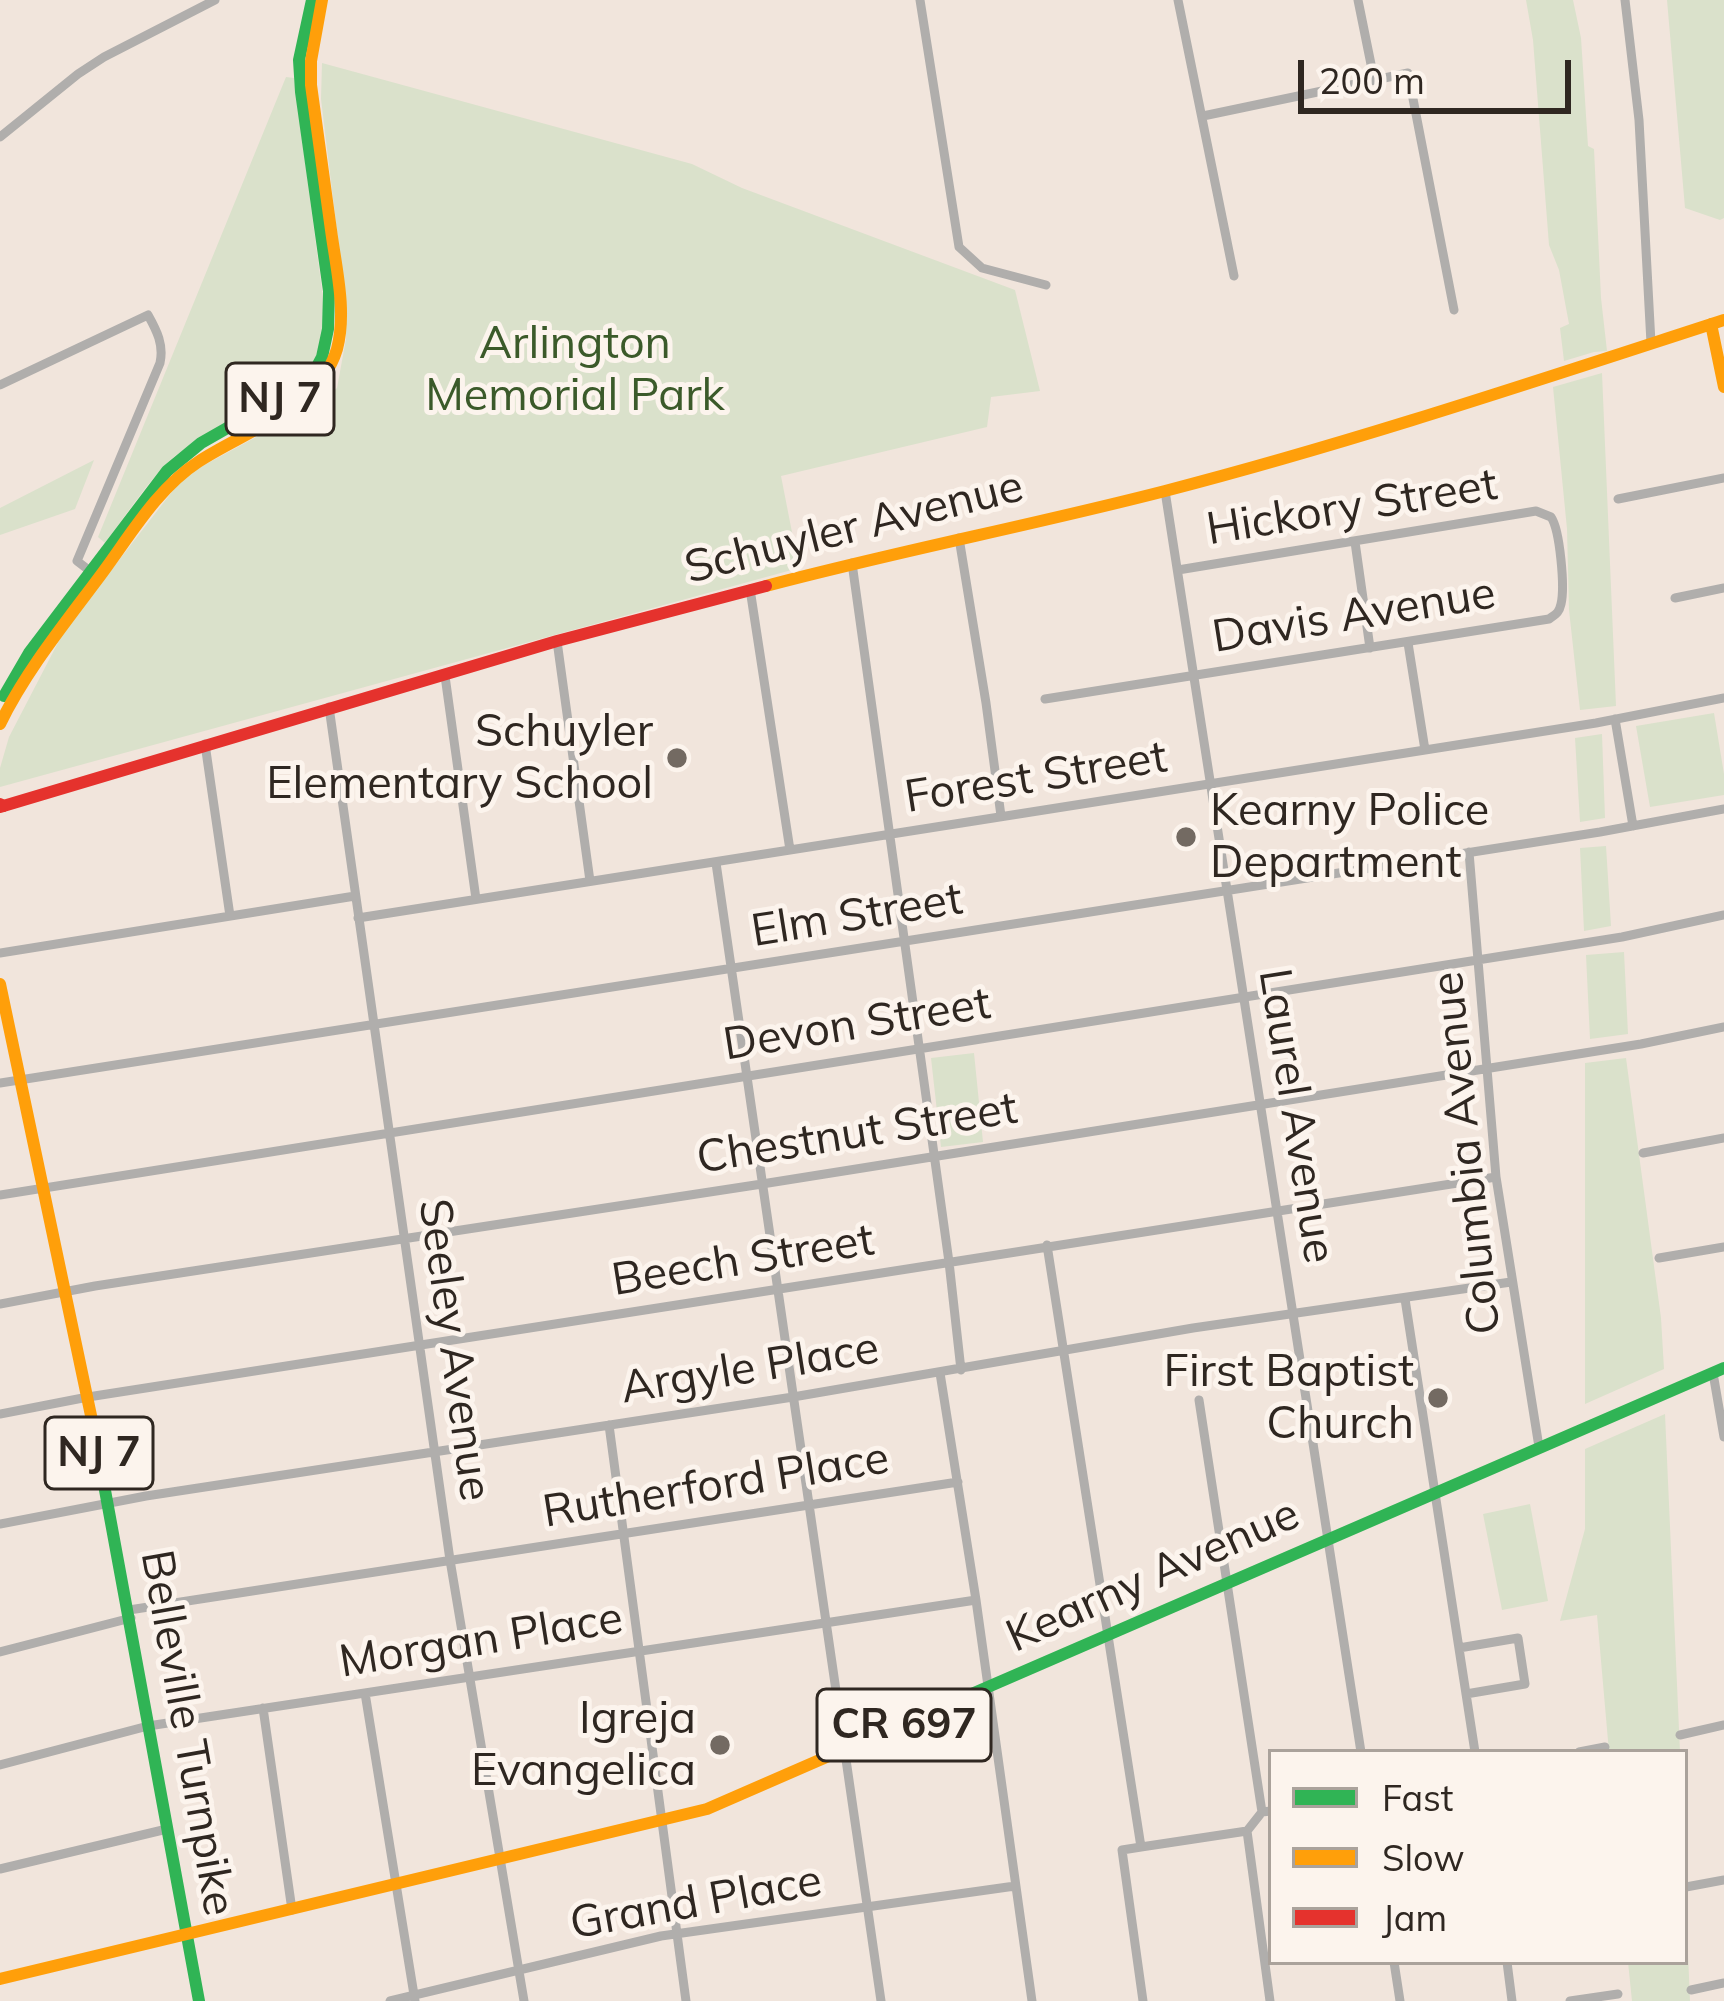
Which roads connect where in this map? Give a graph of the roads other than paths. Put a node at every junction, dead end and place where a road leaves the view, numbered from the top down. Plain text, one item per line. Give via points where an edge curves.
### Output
1 (215, 0) edge
2 (312, 0) edge
3 (322, 0) edge
4 (920, 0) edge
5 (1178, 0) edge
6 (1358, 0) edge
7 (1625, 0) edge
8 (1373, 79) junction
9 (1203, 116) junction
10 (0, 137) edge
11 (1234, 276) dead end
12 (1046, 284) dead end
13 (1454, 310) dead end
14 (1717, 322) edge
15 (1652, 343) junction
16 (0, 385) edge
17 (1724, 387) edge
18 (1724, 478) edge
19 (1165, 491) junction
20 (1618, 499) dead end
21 (1537, 512) joint
22 (959, 538) junction
23 (1354, 542) junction
24 (852, 563) junction
25 (1178, 570) junction
26 (90, 572) junction
27 (750, 588) junction
28 (1724, 589) edge
29 (1676, 598) dead end
30 (557, 641) junction
31 (1408, 643) junction
32 (1370, 649) junction
33 (1194, 675) junction
34 (445, 676) junction
35 (1724, 698) edge
36 (1046, 699) dead end
37 (0, 705) edge
38 (329, 707) junction
39 (1615, 719) junction
40 (0, 724) edge
41 (205, 744) junction
42 (1425, 750) junction
43 (1212, 783) junction
44 (1, 806) edge
45 (1724, 809) edge
46 (1001, 816) junction
47 (1633, 826) junction
48 (890, 834) junction
49 (790, 850) junction
50 (1469, 852) junction
51 (716, 863) junction
52 (590, 881) junction
53 (1228, 890) junction
54 (355, 896) junction
55 (476, 899) junction
56 (1724, 915) edge
57 (230, 916) junction
58 (358, 918) junction
59 (904, 942) junction
60 (0, 953) edge
61 (1479, 959) junction
62 (732, 970) junction
63 (0, 984) edge
64 (1243, 996) junction
65 (374, 1025) junction
66 (1724, 1027) edge
67 (919, 1048) junction
68 (1487, 1069) junction
69 (747, 1076) junction
70 (19, 1079) junction
71 (0, 1083) edge
72 (1262, 1102) junction
73 (389, 1131) junction
74 (1724, 1138) edge
75 (1643, 1153) dead end
76 (933, 1155) junction
77 (1496, 1177) junction
78 (762, 1184) junction
79 (44, 1187) junction
80 (0, 1195) edge
81 (1276, 1210) junction
82 (405, 1239) junction
83 (1047, 1245) junction
84 (1724, 1246) edge
85 (1659, 1258) dead end
86 (949, 1262) junction
87 (1511, 1282) junction
88 (777, 1290) junction
89 (66, 1291) junction
90 (1405, 1299) junction
91 (0, 1304) edge
92 (1295, 1316) junction
93 (420, 1345) junction
94 (1066, 1352) junction
95 (961, 1370) junction
96 (1719, 1371) edge
97 (940, 1373) junction
98 (88, 1396) junction
99 (793, 1397) junction
100 (1199, 1400) dead end
101 (0, 1414) edge
102 (609, 1425) junction
103 (1724, 1437) edge
104 (1540, 1447) junction
105 (435, 1452) junction
106 (958, 1482) junction
107 (1435, 1493) junction
108 (110, 1503) junction
109 (809, 1505) junction
110 (0, 1525) edge
111 (622, 1533) junction
112 (1328, 1538) junction
113 (450, 1560) junction
114 (1226, 1584) junction
115 (976, 1600) junction
116 (130, 1614) junction
117 (826, 1622) junction
118 (1108, 1636) junction
119 (1459, 1648) junction
120 (639, 1650) junction
121 (0, 1652) edge
122 (471, 1677) junction
123 (988, 1688) junction
124 (365, 1693) junction
125 (1466, 1694) junction
126 (262, 1708) junction
127 (148, 1726) junction
128 (1724, 1726) edge
129 (1680, 1735) dead end
130 (1605, 1747) dead end
131 (1361, 1749) edge
132 (1475, 1749) edge
133 (1595, 1749) edge
134 (846, 1750) junction
135 (0, 1765) edge
136 (1267, 1812) edge
137 (662, 1820) junction
138 (167, 1829) junction
139 (1247, 1831) junction
140 (1141, 1846) junction
141 (501, 1860) junction
142 (0, 1869) edge
143 (1724, 1880) edge
144 (397, 1884) junction
145 (1015, 1886) junction
146 (1688, 1887) edge
147 (868, 1907) junction
148 (292, 1910) junction
149 (676, 1934) junction
150 (187, 1936) junction
151 (1394, 1965) edge
152 (1507, 1965) edge
153 (519, 1970) junction
154 (0, 1979) edge
155 (1724, 1984) edge
156 (1691, 1990) dead end
157 (1618, 1994) dead end
158 (415, 1998) edge
159 (199, 2001) edge
160 (390, 2001) edge
161 (524, 2001) edge
162 (686, 2001) edge
163 (881, 2001) edge
164 (1032, 2001) edge
165 (1143, 2001) edge
166 (1270, 2001) edge
167 (1400, 2001) edge
168 (1512, 2001) edge
169 (1570, 2001) edge

1 - 10 street via 104,57
2 - 26 main road, NJ 7 via 299,60 328,291 322,357 299,387 167,470
3 - 40 main road, NJ 7 via 311,85 340,296 334,355 301,400 177,478 31,669
4 - 12 street via 959,247 982,268
5 - 9 street
6 - 8 street
7 - 15 street
8 - 9 street
8 - 13 street via 1408,73
9 - 11 street
14 - 15 main road, Schuyler Avenue
14 - 17 main road
15 - 19 main road, Schuyler Avenue
16 - 26 street via 148,315 160,363 77,560
18 - 20 street
19 - 22 main road, Schuyler Avenue
19 - 25 street, Laurel Avenue
21 - 23 street, Hickory Street
21 - 31 street, Davis Avenue via 1559,532 1562,601 1555,616
22 - 24 main road, Schuyler Avenue
22 - 46 street
23 - 25 street, Hickory Street
23 - 32 street
24 - 27 main road, Schuyler Avenue
24 - 48 street
25 - 33 street, Laurel Avenue
26 - 37 main road, NJ 7
27 - 30 main road, Schuyler Avenue
27 - 49 street
28 - 29 street
30 - 34 main road, Schuyler Avenue
30 - 52 street
31 - 32 street, Davis Avenue
31 - 42 street
32 - 33 street, Davis Avenue
33 - 36 street, Davis Avenue
33 - 43 street, Laurel Avenue
34 - 38 main road, Schuyler Avenue
34 - 55 street
35 - 39 street, Forest Street
38 - 41 main road, Schuyler Avenue
38 - 54 street, Seeley Avenue
39 - 42 street, Forest Street
39 - 47 street
41 - 44 main road, Schuyler Avenue
41 - 57 street
42 - 43 street, Forest Street
43 - 46 street, Forest Street
43 - 53 street, Laurel Avenue
45 - 47 street, Elm Street
46 - 48 street, Forest Street
47 - 50 street, Elm Street
48 - 49 street, Forest Street
48 - 59 street
49 - 51 street, Forest Street
50 - 53 street, Elm Street
50 - 61 street, Columbia Avenue
51 - 52 street, Forest Street
51 - 62 street
52 - 55 street, Forest Street
53 - 59 street, Elm Street
53 - 64 street, Laurel Avenue
54 - 57 street
54 - 58 street, Seeley Avenue
55 - 58 street, Forest Street
56 - 61 street, Devon Street
57 - 60 street
58 - 65 street, Seeley Avenue
59 - 62 street, Elm Street
59 - 67 street
61 - 64 street, Devon Street
61 - 68 street, Columbia Avenue
62 - 65 street, Elm Street
62 - 69 street
63 - 70 main road, Belleville Turnpike / NJ 7
64 - 67 street, Devon Street
64 - 72 street, Laurel Avenue
65 - 70 street, Elm Street
65 - 73 street, Seeley Avenue
66 - 68 street, Chestnut Street
67 - 69 street, Devon Street
67 - 76 street
68 - 72 street, Chestnut Street
68 - 77 street, Columbia Avenue
69 - 73 street, Devon Street
69 - 78 street
70 - 71 street, Elm Street
70 - 79 main road, Belleville Turnpike / NJ 7
72 - 76 street, Chestnut Street
72 - 81 street, Laurel Avenue
73 - 79 street, Devon Street
73 - 82 street, Seeley Avenue
74 - 75 street
76 - 78 street, Chestnut Street
76 - 86 street
77 - 81 street, Beech Street
77 - 87 street, Columbia Avenue
78 - 82 street, Chestnut Street
78 - 88 street
79 - 80 street, Devon Street
79 - 89 main road, Belleville Turnpike / NJ 7
81 - 83 street, Beech Street
81 - 92 street, Laurel Avenue
82 - 89 street, Chestnut Street
82 - 93 street, Seeley Avenue
83 - 86 street, Beech Street
83 - 94 street
84 - 85 street
86 - 88 street, Beech Street
86 - 95 street
87 - 90 street, Argyle Place
87 - 104 street, Columbia Avenue
88 - 93 street, Beech Street
88 - 99 street
89 - 91 street, Chestnut Street
89 - 98 main road, Belleville Turnpike / NJ 7
90 - 92 street, Argyle Place
90 - 107 street
92 - 94 street, Argyle Place
92 - 112 street, Laurel Avenue
93 - 98 street, Beech Street
93 - 105 street, Seeley Avenue
94 - 95 street, Argyle Place
94 - 118 street
95 - 97 street, Argyle Place
96 - 103 street
96 - 104 main road, Kearny Avenue / CR 697
97 - 99 street, Argyle Place
97 - 106 street
98 - 101 street, Beech Street
98 - 108 main road, Belleville Turnpike / NJ 7
99 - 102 street, Argyle Place
99 - 109 street
100 - 114 street
102 - 105 street, Argyle Place
102 - 111 street
104 - 107 main road, Kearny Avenue / CR 697
105 - 108 street, Argyle Place
105 - 113 street, Seeley Avenue
106 - 109 street, Rutherford Place
106 - 115 street
107 - 112 main road, Kearny Avenue / CR 697
107 - 119 street
108 - 110 street, Argyle Place
108 - 116 main road, Belleville Turnpike / NJ 7
109 - 111 street, Rutherford Place
109 - 117 street
111 - 113 street, Rutherford Place
111 - 120 street
112 - 114 main road, Kearny Avenue / CR 697
112 - 131 street, Laurel Avenue
113 - 116 street, Rutherford Place
113 - 122 street, Seeley Avenue
114 - 118 main road, Kearny Avenue / CR 697
114 - 136 street
115 - 117 street, Morgan Place
115 - 123 street
116 - 121 street, Rutherford Place
116 - 127 main road, Belleville Turnpike / NJ 7
117 - 120 street, Morgan Place
117 - 134 street
118 - 123 main road, Kearny Avenue / CR 697
118 - 140 street
119 - 125 street
119 - 125 street via 1518,1638 1526,1684
120 - 122 street, Morgan Place
120 - 137 street
122 - 124 street, Morgan Place
122 - 141 street, Seeley Avenue
123 - 134 main road, Kearny Avenue / CR 697
123 - 145 street
124 - 126 street, Morgan Place
124 - 144 street
125 - 132 street
126 - 127 street, Morgan Place
126 - 148 street
127 - 135 street, Morgan Place
127 - 138 main road, Belleville Turnpike / NJ 7
128 - 129 street
130 - 133 street
134 - 137 main road, Kearny Avenue / CR 697 via 719,1805
134 - 147 street
136 - 139 street
137 - 141 main road, Kearny Avenue / CR 697
137 - 149 street
138 - 142 street
138 - 150 main road, Belleville Turnpike / NJ 7
139 - 140 street
139 - 166 street
140 - 165 street via 1122,1850
141 - 144 main road, Kearny Avenue / CR 697
141 - 153 street, Seeley Avenue
143 - 146 street
144 - 148 main road, Kearny Avenue / CR 697
144 - 158 street
145 - 147 street, Grand Place
145 - 164 street
147 - 149 street, Grand Place
147 - 163 street
148 - 150 main road, Kearny Avenue / CR 697
149 - 153 street, Grand Place
149 - 162 street
150 - 154 main road, Kearny Avenue
150 - 159 main road, Belleville Turnpike / NJ 7
151 - 167 street
152 - 168 street
153 - 158 street, Grand Place
153 - 161 street, Seeley Avenue
155 - 156 street
157 - 169 street
158 - 160 street, Grand Place

